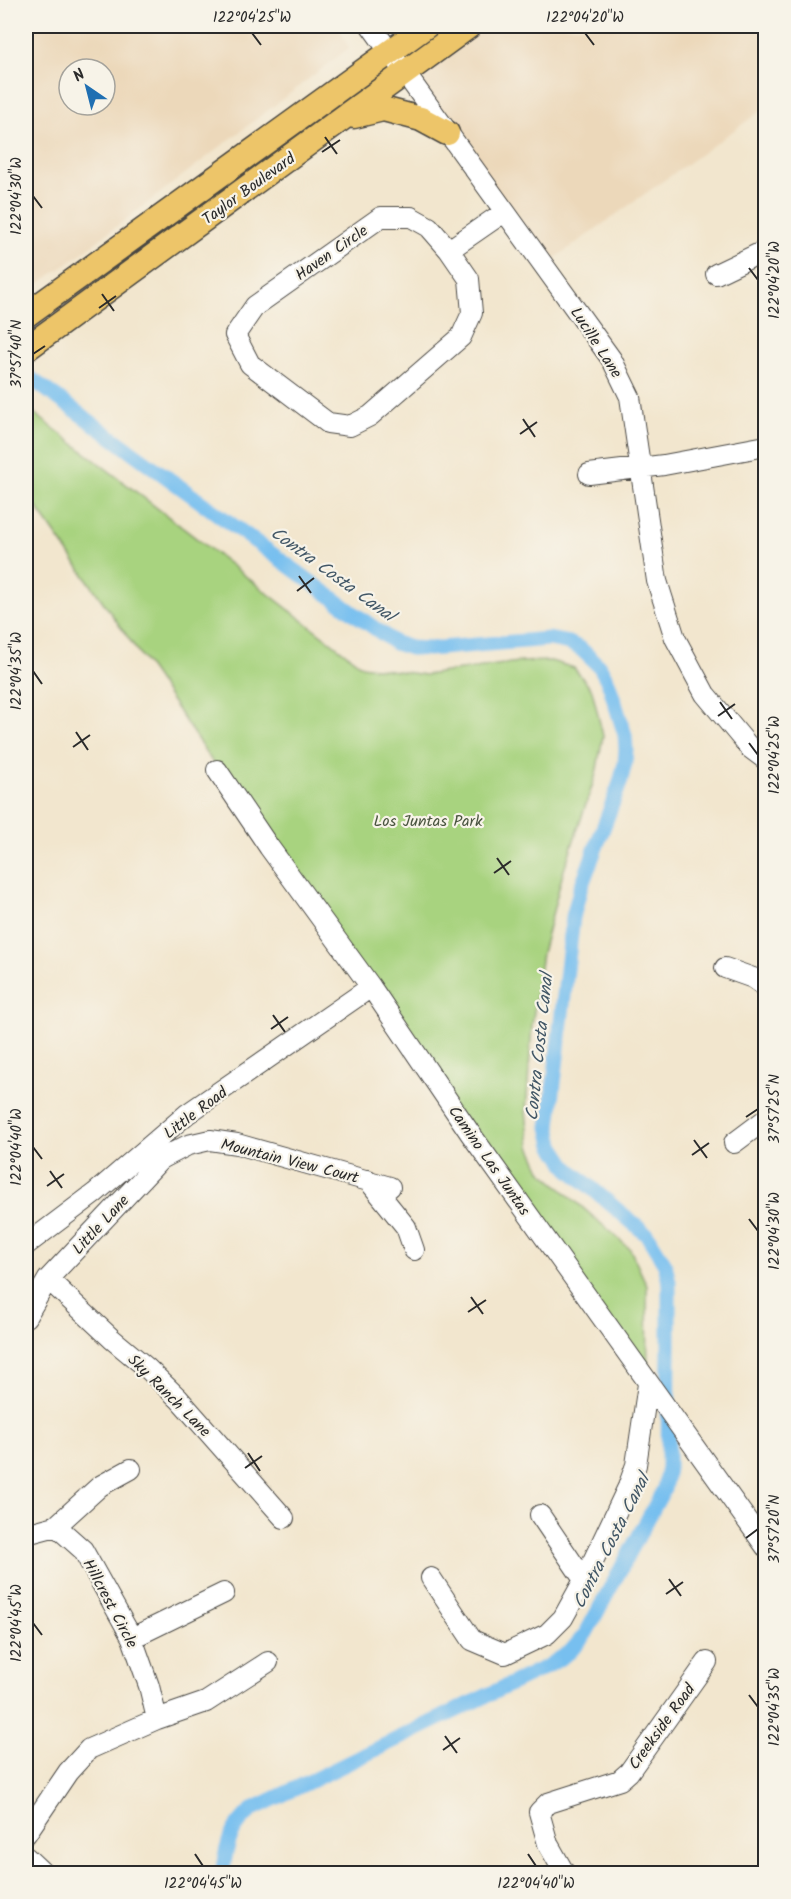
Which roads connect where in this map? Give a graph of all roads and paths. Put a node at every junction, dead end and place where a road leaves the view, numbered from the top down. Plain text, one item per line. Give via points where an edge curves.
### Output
1 (371, 26) edge
2 (426, 26) edge
3 (470, 26) edge
4 (391, 52) junction
5 (406, 72) junction
6 (343, 119) junction
7 (447, 133) junction
8 (504, 212) junction
9 (449, 250) junction
10 (765, 250) edge
11 (716, 274) dead end
12 (26, 315) edge
13 (26, 349) edge
14 (765, 446) edge
15 (641, 467) junction
16 (588, 474) dead end
17 (765, 760) edge
18 (217, 770) dead end
19 (725, 968) dead end
20 (370, 987) junction
21 (765, 987) edge
22 (765, 1119) edge
23 (734, 1143) dead end
24 (188, 1145) joint
25 (368, 1180) junction
26 (390, 1187) dead end
27 (26, 1245) edge
28 (414, 1250) dead end
29 (48, 1279) junction
30 (26, 1317) edge
31 (652, 1389) junction
32 (131, 1469) dead end
33 (540, 1515) dead end
34 (284, 1518) dead end
35 (57, 1526) junction
36 (26, 1534) edge
37 (765, 1547) edge
38 (431, 1578) dead end
39 (584, 1580) junction
40 (224, 1593) dead end
41 (132, 1638) junction
42 (268, 1662) dead end
43 (707, 1662) dead end
44 (157, 1719) junction
45 (26, 1834) edge
46 (26, 1857) edge
47 (45, 1874) edge
48 (565, 1874) edge

1 - 4 street, Lucille Lane
2 - 4 main road, Taylor Boulevard
3 - 5 main road, Taylor Boulevard
4 - 5 street, Lucille Lane
4 - 12 main road, Taylor Boulevard
5 - 6 main road, Taylor Boulevard
5 - 7 street, Lucille Lane
6 - 7 main road via 383,109 421,119
6 - 13 main road, Taylor Boulevard
7 - 8 street, Lucille Lane
8 - 9 street
8 - 15 street, Lucille Lane via 612,360 630,397
9 - 9 street, Haven Circle via 469,279 472,313 461,337 370,416 350,426 328,423 250,364 235,335 255,306 381,217 411,217 429,227
10 - 11 street
14 - 15 street
15 - 16 street
15 - 17 street, Lucille Lane via 657,581 675,638 705,694 750,748
18 - 20 street, Camino Las Juntas
19 - 21 street
20 - 27 street, Little Road via 187,1114 95,1193
20 - 31 street, Camino Las Juntas
22 - 23 street
24 - 25 street, Mountain View Court via 210,1140 237,1144
24 - 29 street, Little Lane via 161,1159
25 - 26 street, Mountain View Court
25 - 28 street via 406,1227
29 - 30 street, Little Lane
29 - 34 street, Sky Ranch Lane via 171,1392
31 - 37 street, Camino Las Juntas
31 - 39 street via 636,1465
32 - 35 street via 100,1486
33 - 39 street
35 - 36 street
35 - 41 street, Hillcrest Circle via 83,1550
38 - 39 street via 472,1640 505,1654 547,1634 563,1618
40 - 41 street
41 - 44 street, Hillcrest Circle
42 - 44 street via 206,1702
43 - 48 street, Creekside Road via 620,1780 548,1803 538,1812 548,1844
44 - 45 street via 89,1749 68,1772
46 - 47 street

